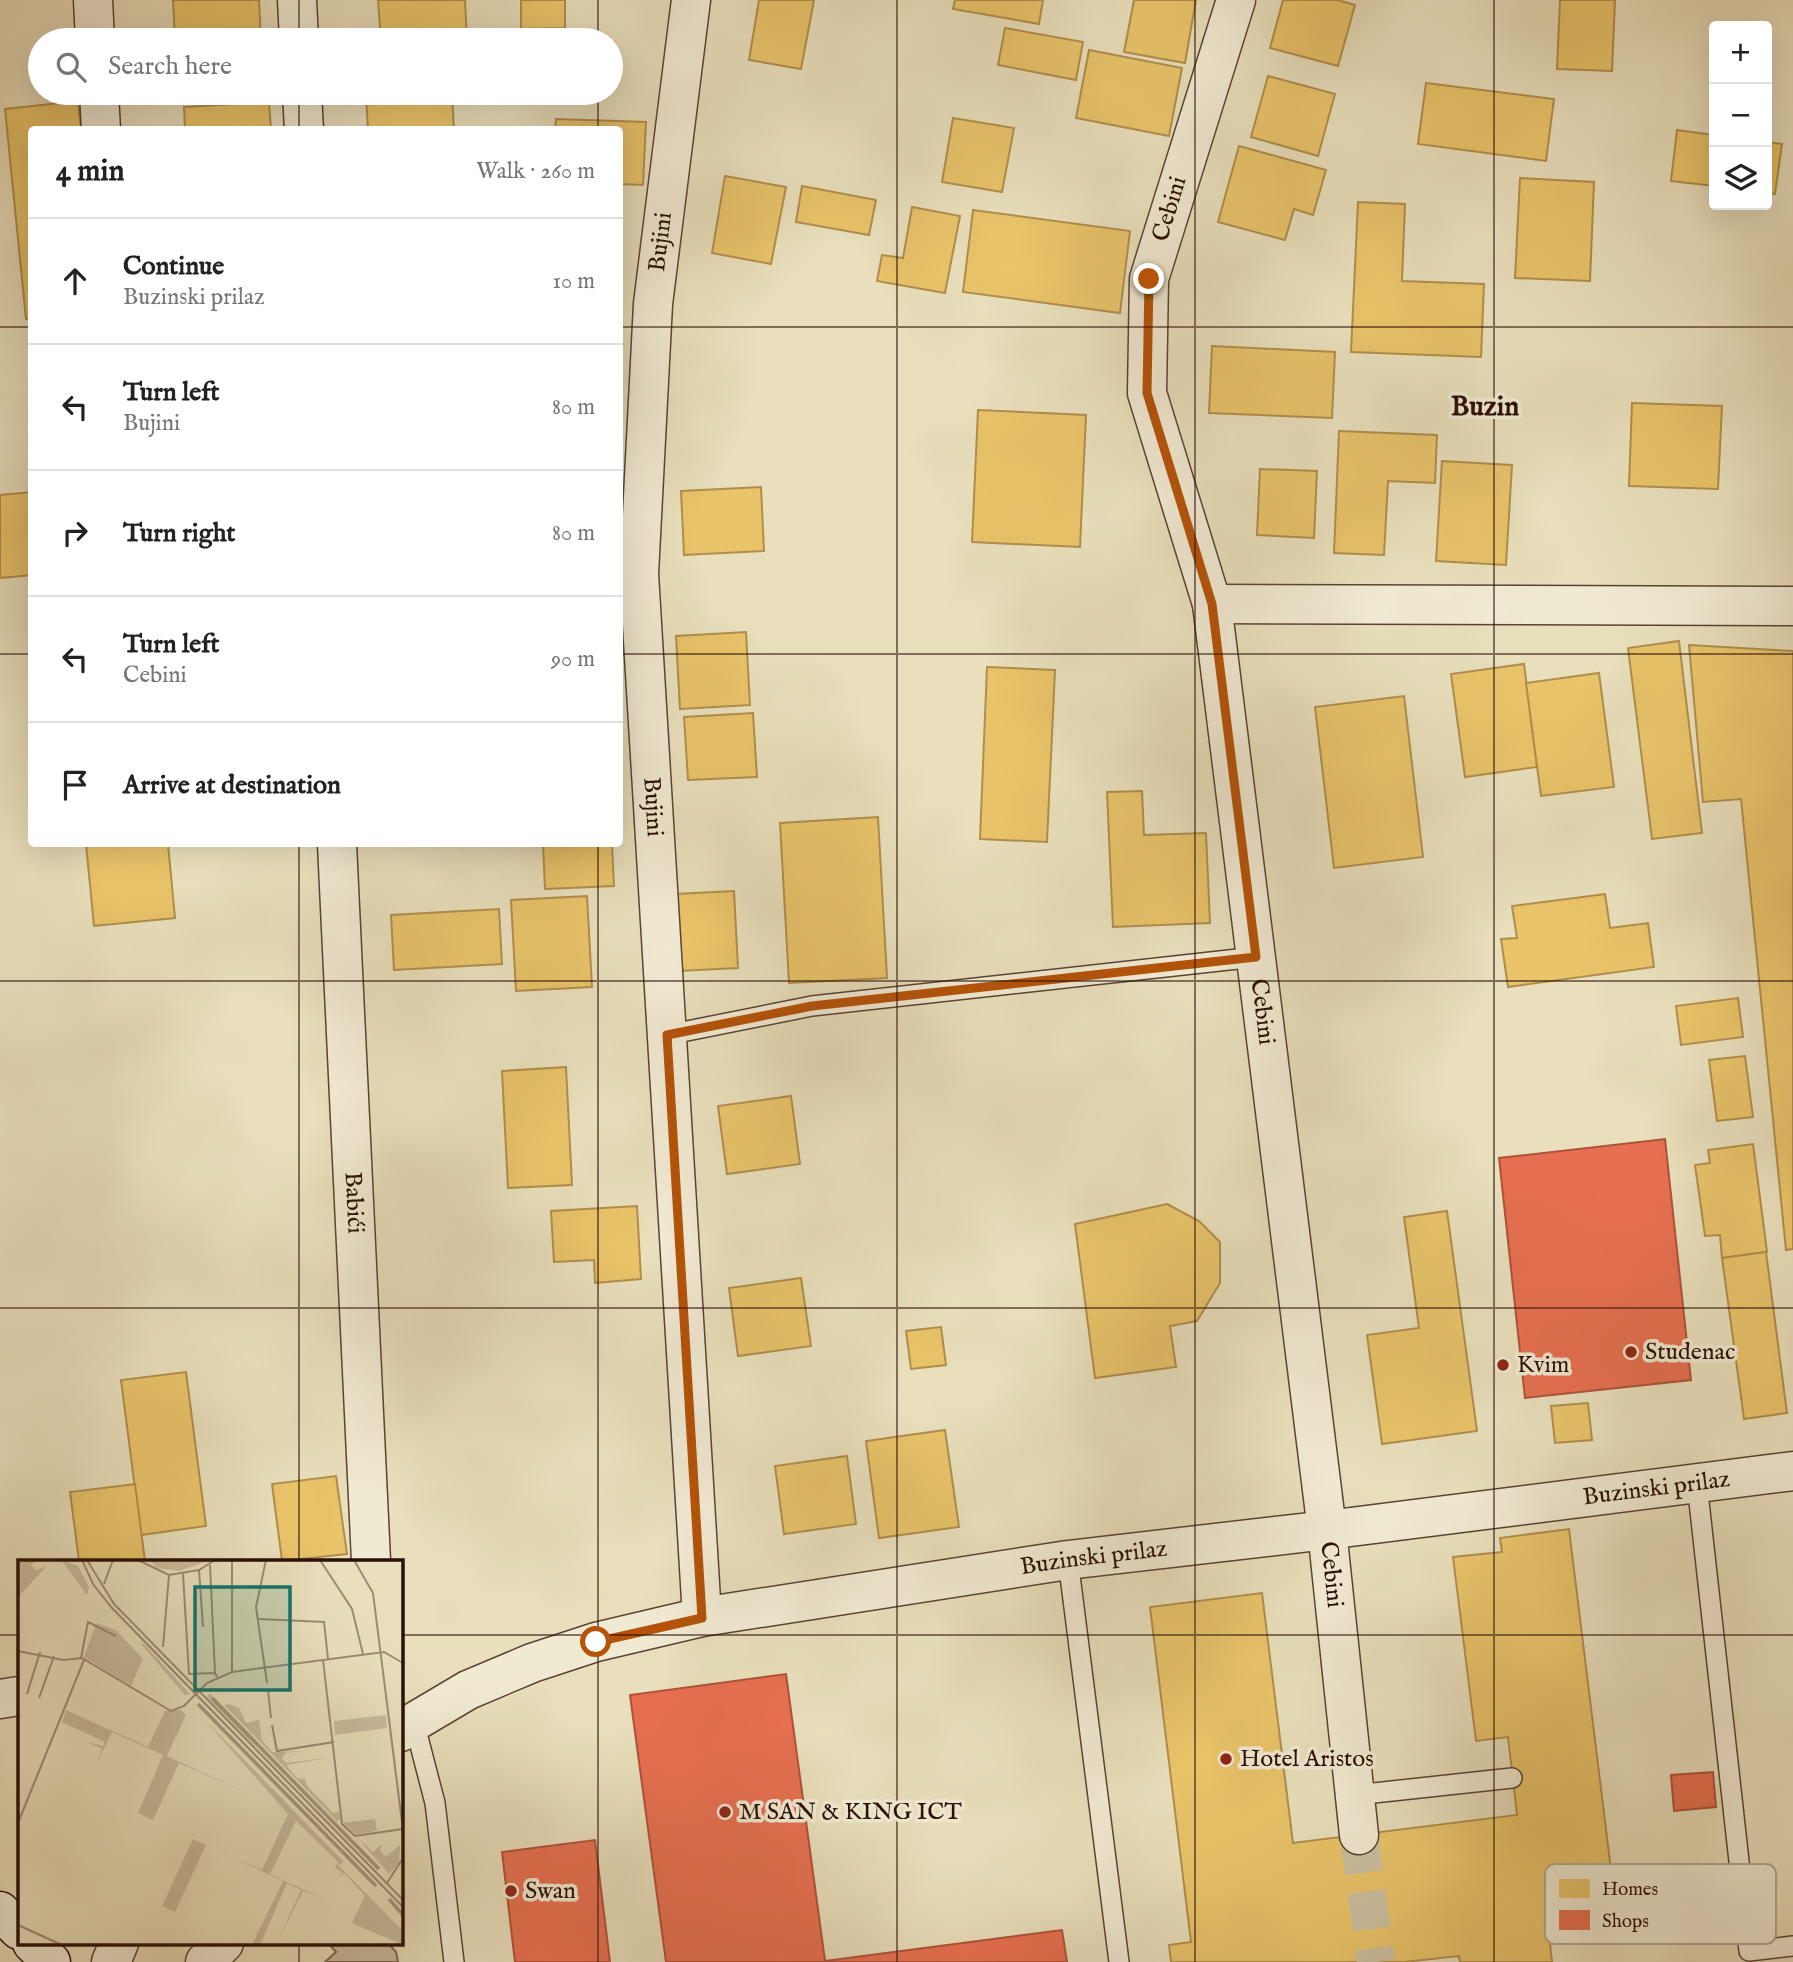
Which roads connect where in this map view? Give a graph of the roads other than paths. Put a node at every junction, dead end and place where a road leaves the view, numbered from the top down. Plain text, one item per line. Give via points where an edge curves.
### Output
1 (93, 0) edge
2 (298, 0) edge
3 (691, 0) edge
4 (1236, 0) edge
5 (94, 28) edge
6 (299, 28) edge
7 (100, 105) edge
8 (303, 105) edge
9 (101, 126) edge
10 (304, 126) edge
11 (1212, 604) junction
12 (1793, 606) edge
13 (337, 847) edge
14 (1256, 957) junction
15 (667, 1035) junction
16 (1793, 1471) edge
17 (1697, 1484) junction
18 (1327, 1530) junction
19 (371, 1560) edge
20 (1068, 1560) junction
21 (702, 1618) junction
22 (18, 1696) edge
23 (0, 1699) edge
24 (405, 1717) edge
25 (1512, 1778) dead end
26 (1355, 1795) junction
27 (1359, 1835) tunnel mouth
28 (1739, 1864) edge
29 (0, 1910) edge
30 (18, 1929) edge
31 (33, 1944) edge
32 (119, 1944) edge
33 (223, 1944) edge
34 (1748, 1944) edge
35 (1793, 1946) edge
36 (51, 1962) edge
37 (111, 1962) edge
38 (205, 1962) edge
39 (454, 1962) edge
40 (1119, 1962) edge

1 - 5 street
2 - 6 street
3 - 15 street, Bujini via 653,304 639,574
4 - 11 street, Cebini via 1149,279 1147,393
7 - 9 street
8 - 10 street
11 - 12 street
11 - 14 street, Cebini
13 - 19 street, Babići
14 - 15 lane via 812,1006
14 - 18 street, Cebini
15 - 21 street, Bujini
16 - 17 street, Buzinski prilaz
17 - 18 street, Buzinski prilaz
17 - 28 lane
18 - 20 street, Buzinski prilaz
18 - 26 street, Cebini
20 - 21 street, Buzinski prilaz
20 - 40 lane
21 - 24 street, Buzinski prilaz via 596,1642 532,1663
22 - 23 street
24 - 39 lane via 435,1803
25 - 26 lane
26 - 27 street, Cebini
29 - 30 street
31 - 36 street
32 - 37 street
33 - 38 street
34 - 35 lane via 1749,1951

